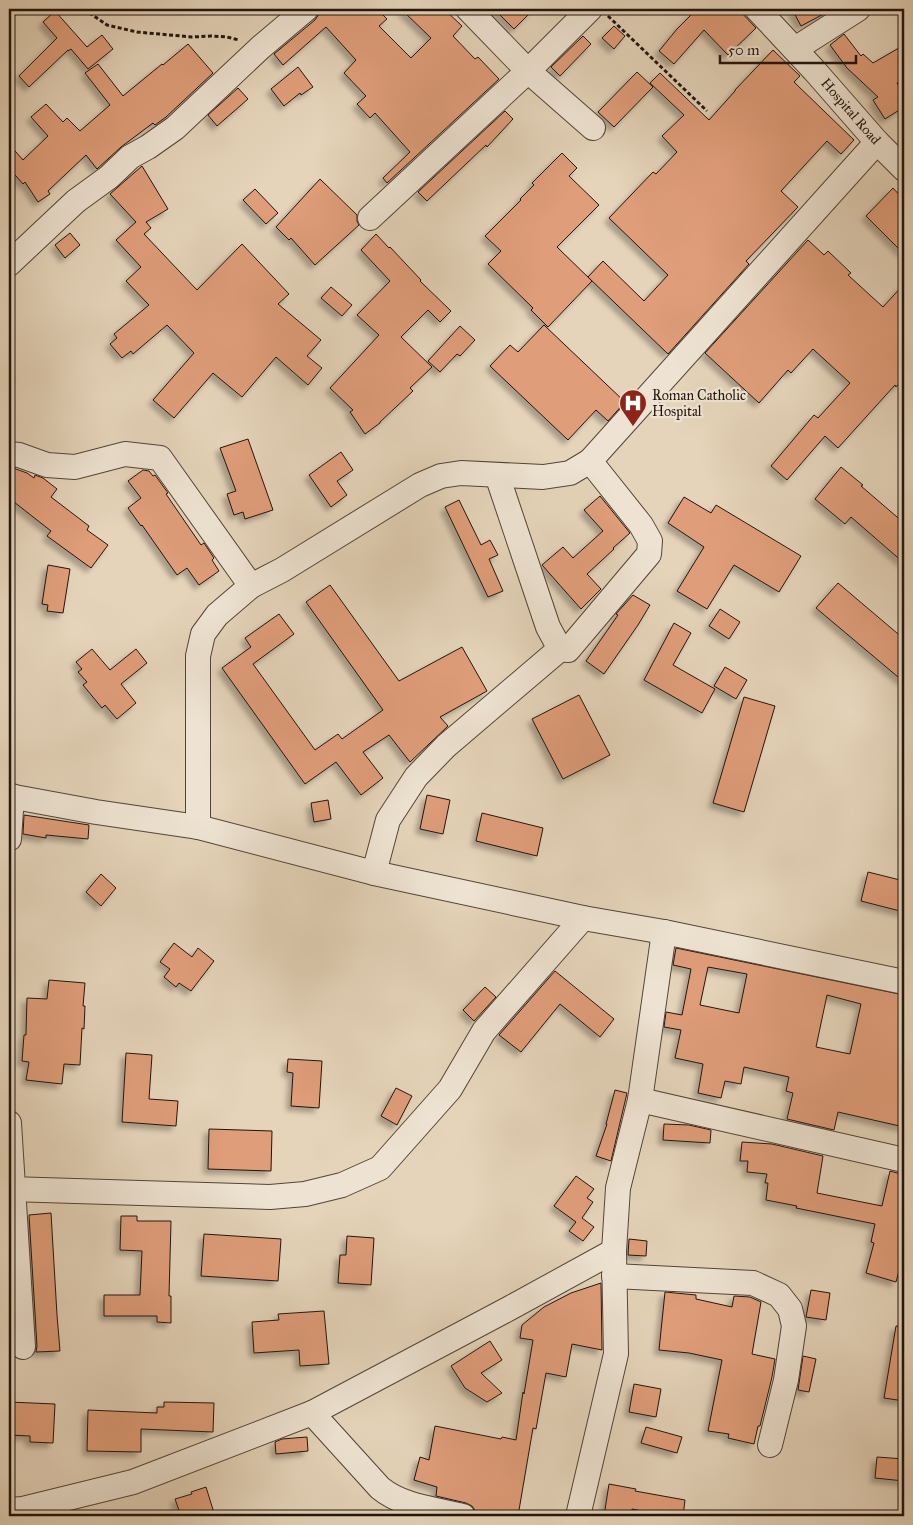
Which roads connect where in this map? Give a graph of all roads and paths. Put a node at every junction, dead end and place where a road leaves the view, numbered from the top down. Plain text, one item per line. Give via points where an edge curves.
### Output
1 (84, 9) edge
2 (306, 9) edge
3 (468, 9) edge
4 (756, 9) edge
5 (858, 9) edge
6 (598, 12) edge
7 (261, 47) junction
8 (795, 49) junction
9 (528, 71) junction
10 (707, 111) dead end
11 (593, 128) dead end
12 (878, 142) junction
13 (904, 169) edge
14 (370, 218) dead end
15 (9, 264) edge
16 (9, 454) edge
17 (590, 461) junction
18 (497, 475) junction
19 (250, 586) junction
20 (560, 649) junction
21 (10, 796) edge
22 (198, 827) junction
23 (9, 839) edge
24 (374, 873) junction
25 (583, 918) junction
26 (664, 932) junction
27 (904, 982) edge
28 (640, 1100) junction
29 (9, 1124) edge
30 (904, 1160) edge
31 (11, 1189) edge
32 (614, 1251) junction
33 (614, 1276) junction
34 (23, 1348) dead end
35 (312, 1413) junction
36 (770, 1445) dead end
37 (9, 1510) edge
38 (463, 1516) edge
39 (578, 1516) edge

1 - 7 path via 107,25 137,32 227,37
2 - 7 street
3 - 9 street
4 - 8 street, Hospital Road
5 - 8 street
6 - 9 street
6 - 10 path
7 - 15 street via 174,128 130,157 76,201
8 - 12 street, Hospital Road
9 - 11 street
9 - 14 street
12 - 13 street, Hospital Road
12 - 17 street
16 - 19 street via 47,465 75,467 125,454 160,458
17 - 18 street via 570,473 543,477
17 - 20 street via 641,525 650,541 649,554 572,646 568,650
18 - 19 street via 461,472 420,485 282,570
18 - 20 street via 548,627
19 - 22 street via 217,615 203,634 198,656
20 - 24 street via 446,746 416,777 388,820
21 - 22 street
21 - 23 street
22 - 24 street
24 - 25 street
25 - 26 street
25 - 31 street via 484,1032 450,1089 380,1168 342,1185 305,1194 270,1197
26 - 27 street
26 - 28 street
28 - 30 street
28 - 32 street via 618,1188
29 - 31 street
31 - 34 street
32 - 33 street
32 - 35 street
33 - 36 street via 753,1283 779,1295 790,1309 794,1326 786,1380
33 - 39 street via 616,1354
35 - 37 street via 133,1482 23,1510
35 - 38 street via 390,1496

